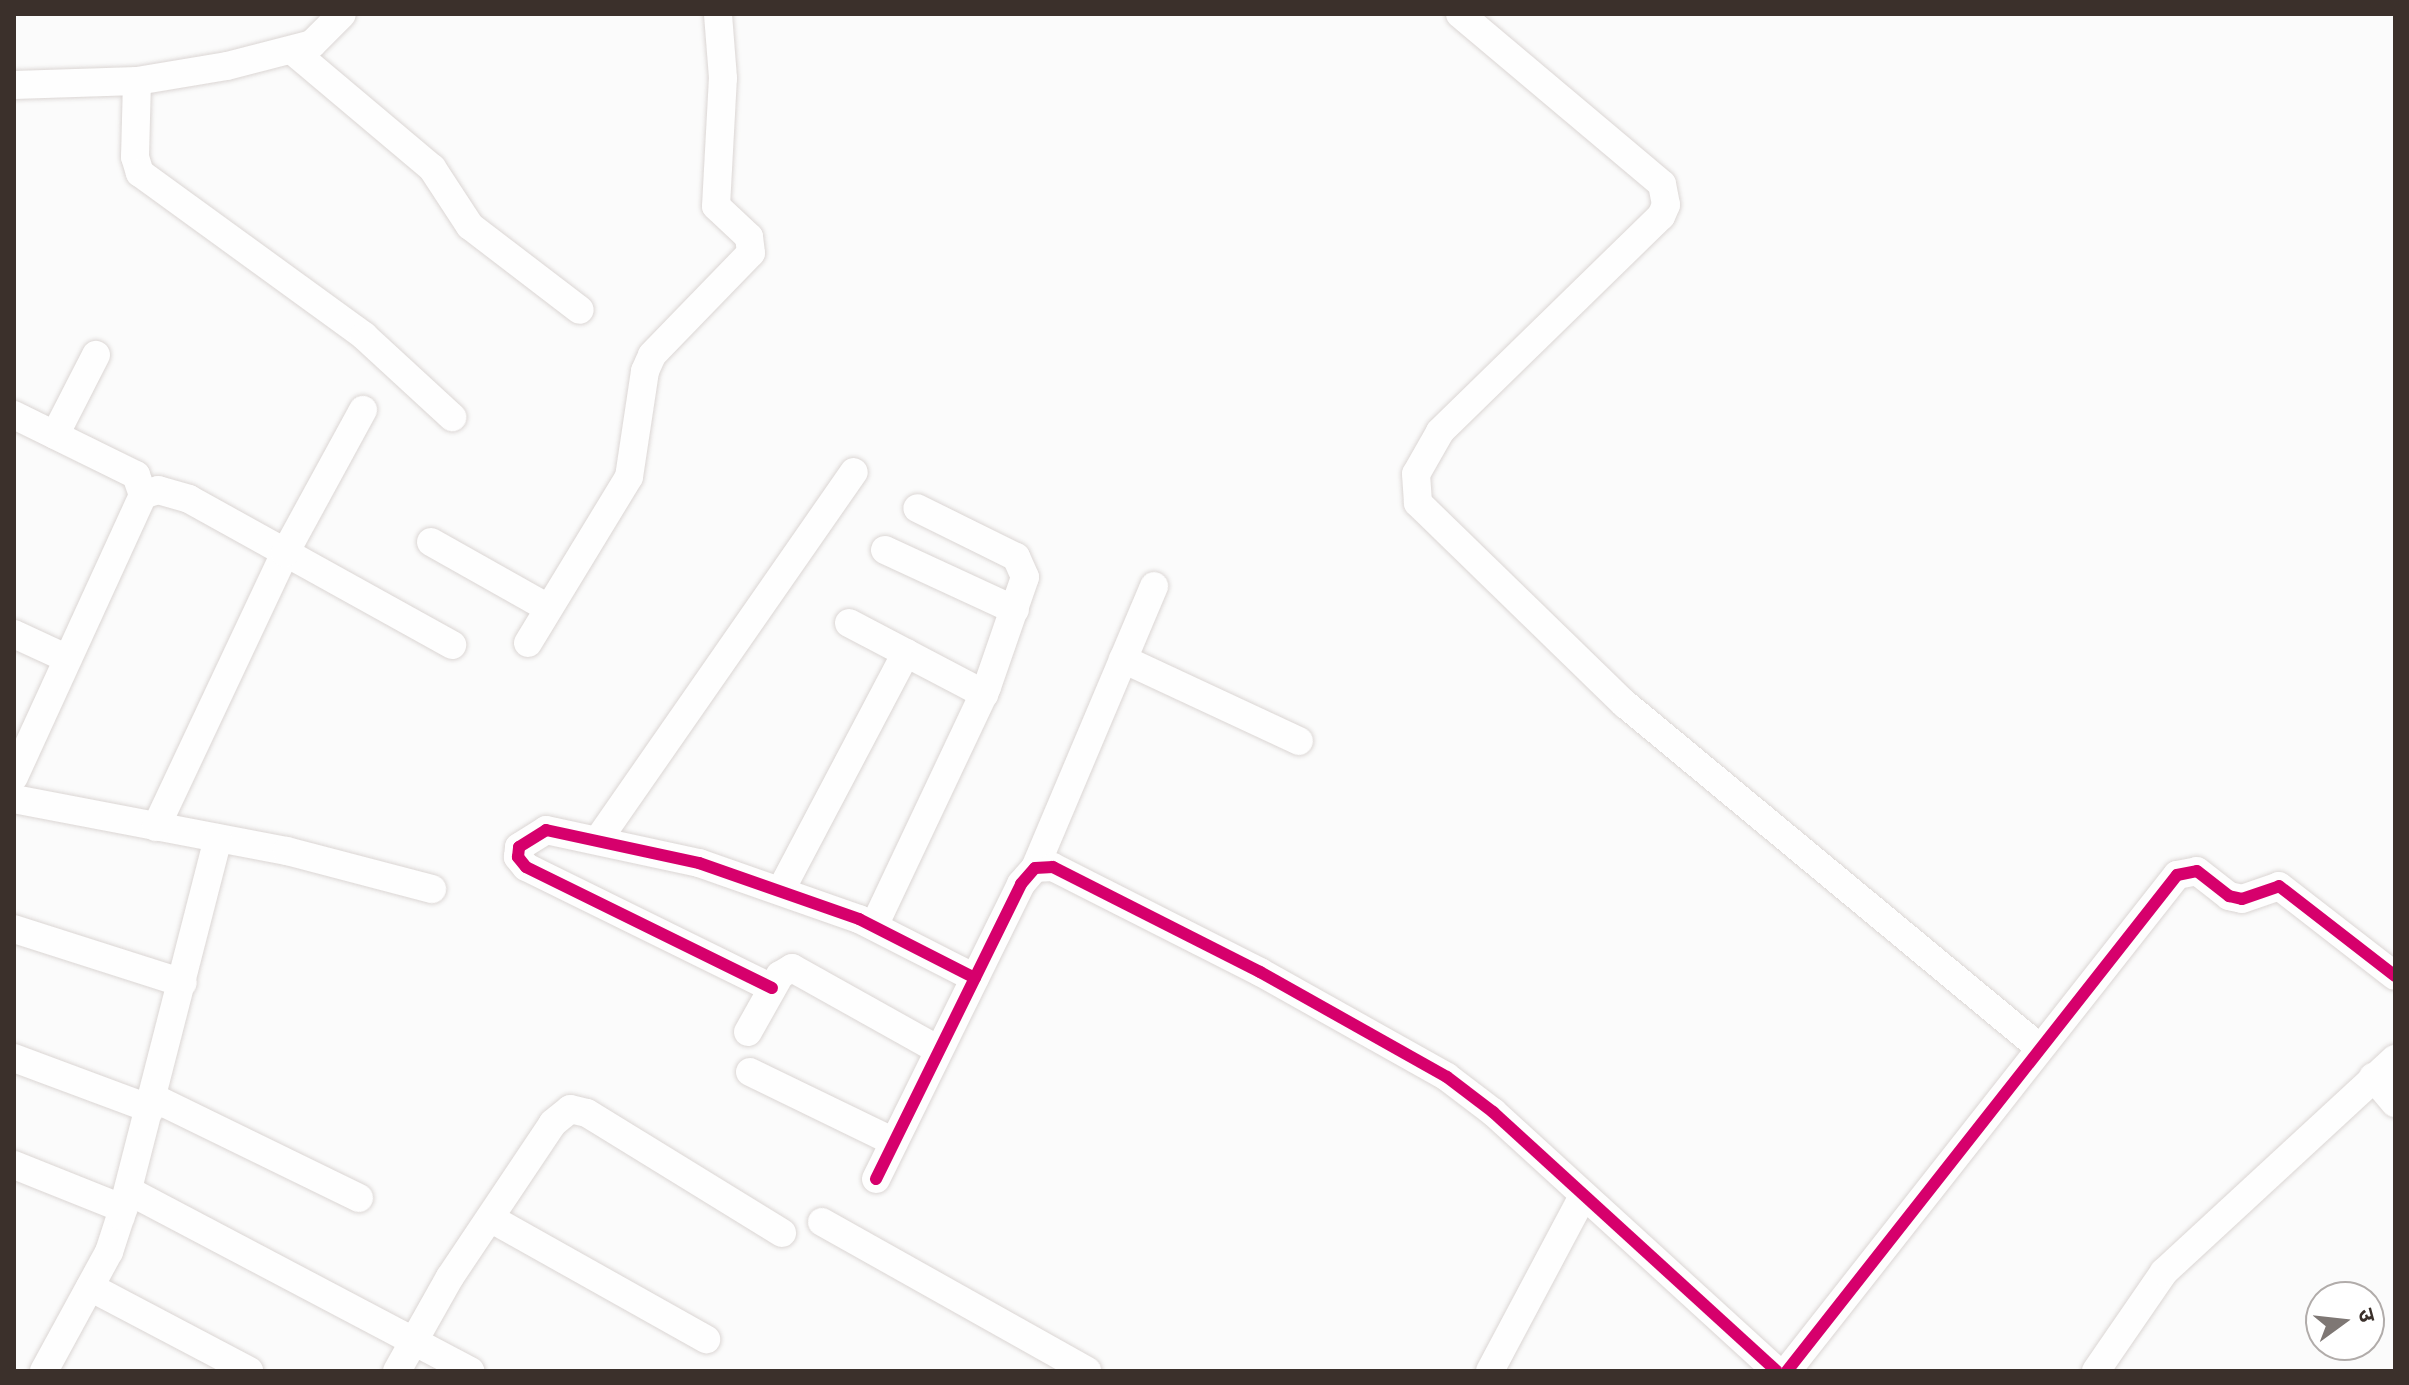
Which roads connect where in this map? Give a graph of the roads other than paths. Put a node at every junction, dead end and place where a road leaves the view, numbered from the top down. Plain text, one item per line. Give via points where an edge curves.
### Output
1 (342, 14) edge
2 (718, 14) edge
3 (1460, 14) edge
4 (293, 51) junction
5 (137, 81) junction
6 (14, 85) edge
7 (580, 310) dead end
8 (96, 355) dead end
9 (363, 410) dead end
10 (14, 415) edge
11 (452, 417) dead end
12 (55, 435) junction
13 (854, 472) dead end
14 (143, 495) junction
15 (917, 508) dead end
16 (431, 542) dead end
17 (885, 550) dead end
18 (285, 553) junction
19 (1154, 586) dead end
20 (548, 608) junction
21 (1015, 610) junction
22 (849, 623) dead end
23 (14, 634) edge
24 (528, 643) dead end
25 (452, 645) dead end
26 (906, 653) junction
27 (66, 658) junction
28 (1123, 659) junction
29 (984, 694) junction
30 (1299, 741) dead end
31 (14, 777) edge
32 (14, 799) edge
33 (156, 827) junction
34 (218, 838) junction
35 (598, 840) junction
36 (1035, 868) junction
37 (782, 888) junction
38 (432, 889) dead end
39 (874, 926) junction
40 (14, 929) edge
41 (2395, 976) edge
42 (975, 978) junction
43 (183, 983) junction
44 (772, 988) junction
45 (748, 1032) dead end
46 (2040, 1048) junction
47 (939, 1050) junction
48 (14, 1058) edge
49 (2395, 1059) edge
50 (750, 1072) dead end
51 (2373, 1077) junction
52 (153, 1103) junction
53 (2395, 1103) edge
54 (894, 1142) junction
55 (14, 1165) edge
56 (876, 1179) dead end
57 (1583, 1196) junction
58 (359, 1198) dead end
59 (126, 1200) junction
60 (490, 1218) junction
61 (822, 1222) dead end
62 (782, 1233) dead end
63 (90, 1287) junction
64 (706, 1339) dead end
65 (412, 1341) junction
66 (44, 1371) edge
67 (249, 1371) edge
68 (397, 1371) edge
69 (471, 1371) edge
70 (1087, 1371) edge
71 (1490, 1371) edge
72 (1777, 1371) edge
73 (1787, 1371) edge
74 (2096, 1371) edge

1 - 4 street via 326,34
2 - 20 street via 723,78 716,206 749,237 751,253 652,355 629,477
3 - 46 street via 1662,184 1666,205 1661,216 1440,432 1416,474 1418,503 1625,704
4 - 5 street
4 - 7 street via 432,168 470,226
5 - 6 street
5 - 11 street via 135,157 140,173 364,336
8 - 12 street
9 - 18 street
10 - 12 street
12 - 14 street via 136,475
13 - 35 street
14 - 18 street via 158,490 189,499
14 - 27 street
15 - 21 street via 1022,563 1025,577
16 - 20 street
17 - 21 street
18 - 25 street
18 - 33 street
19 - 28 street
20 - 24 street
21 - 29 street
22 - 26 street
23 - 27 street
26 - 29 street
26 - 37 street
27 - 31 street
28 - 30 street
28 - 36 street
29 - 39 street
32 - 33 street
33 - 34 street
34 - 38 street
34 - 43 street
35 - 37 street
35 - 44 street via 538,831 519,847 518,857 526,867
36 - 42 street via 1021,884
36 - 57 street via 1053,867 1070,874 1395,1044 1493,1112
37 - 39 street
39 - 42 street
40 - 43 street
41 - 46 street via 2287,890 2271,885 2235,898 2188,870 2169,882
42 - 47 street
43 - 52 street
44 - 45 street
44 - 47 street via 786,969 799,970
46 - 73 street
47 - 54 street
48 - 52 street
49 - 51 street
50 - 54 street
51 - 53 street
51 - 74 street via 2164,1272
52 - 58 street
52 - 59 street
54 - 56 street
55 - 59 street
57 - 71 street
57 - 72 street
59 - 63 street
59 - 65 street
60 - 62 street via 562,1112 578,1109
60 - 64 street
60 - 65 street
61 - 70 street
63 - 66 street
63 - 67 street
65 - 68 street
65 - 69 street

